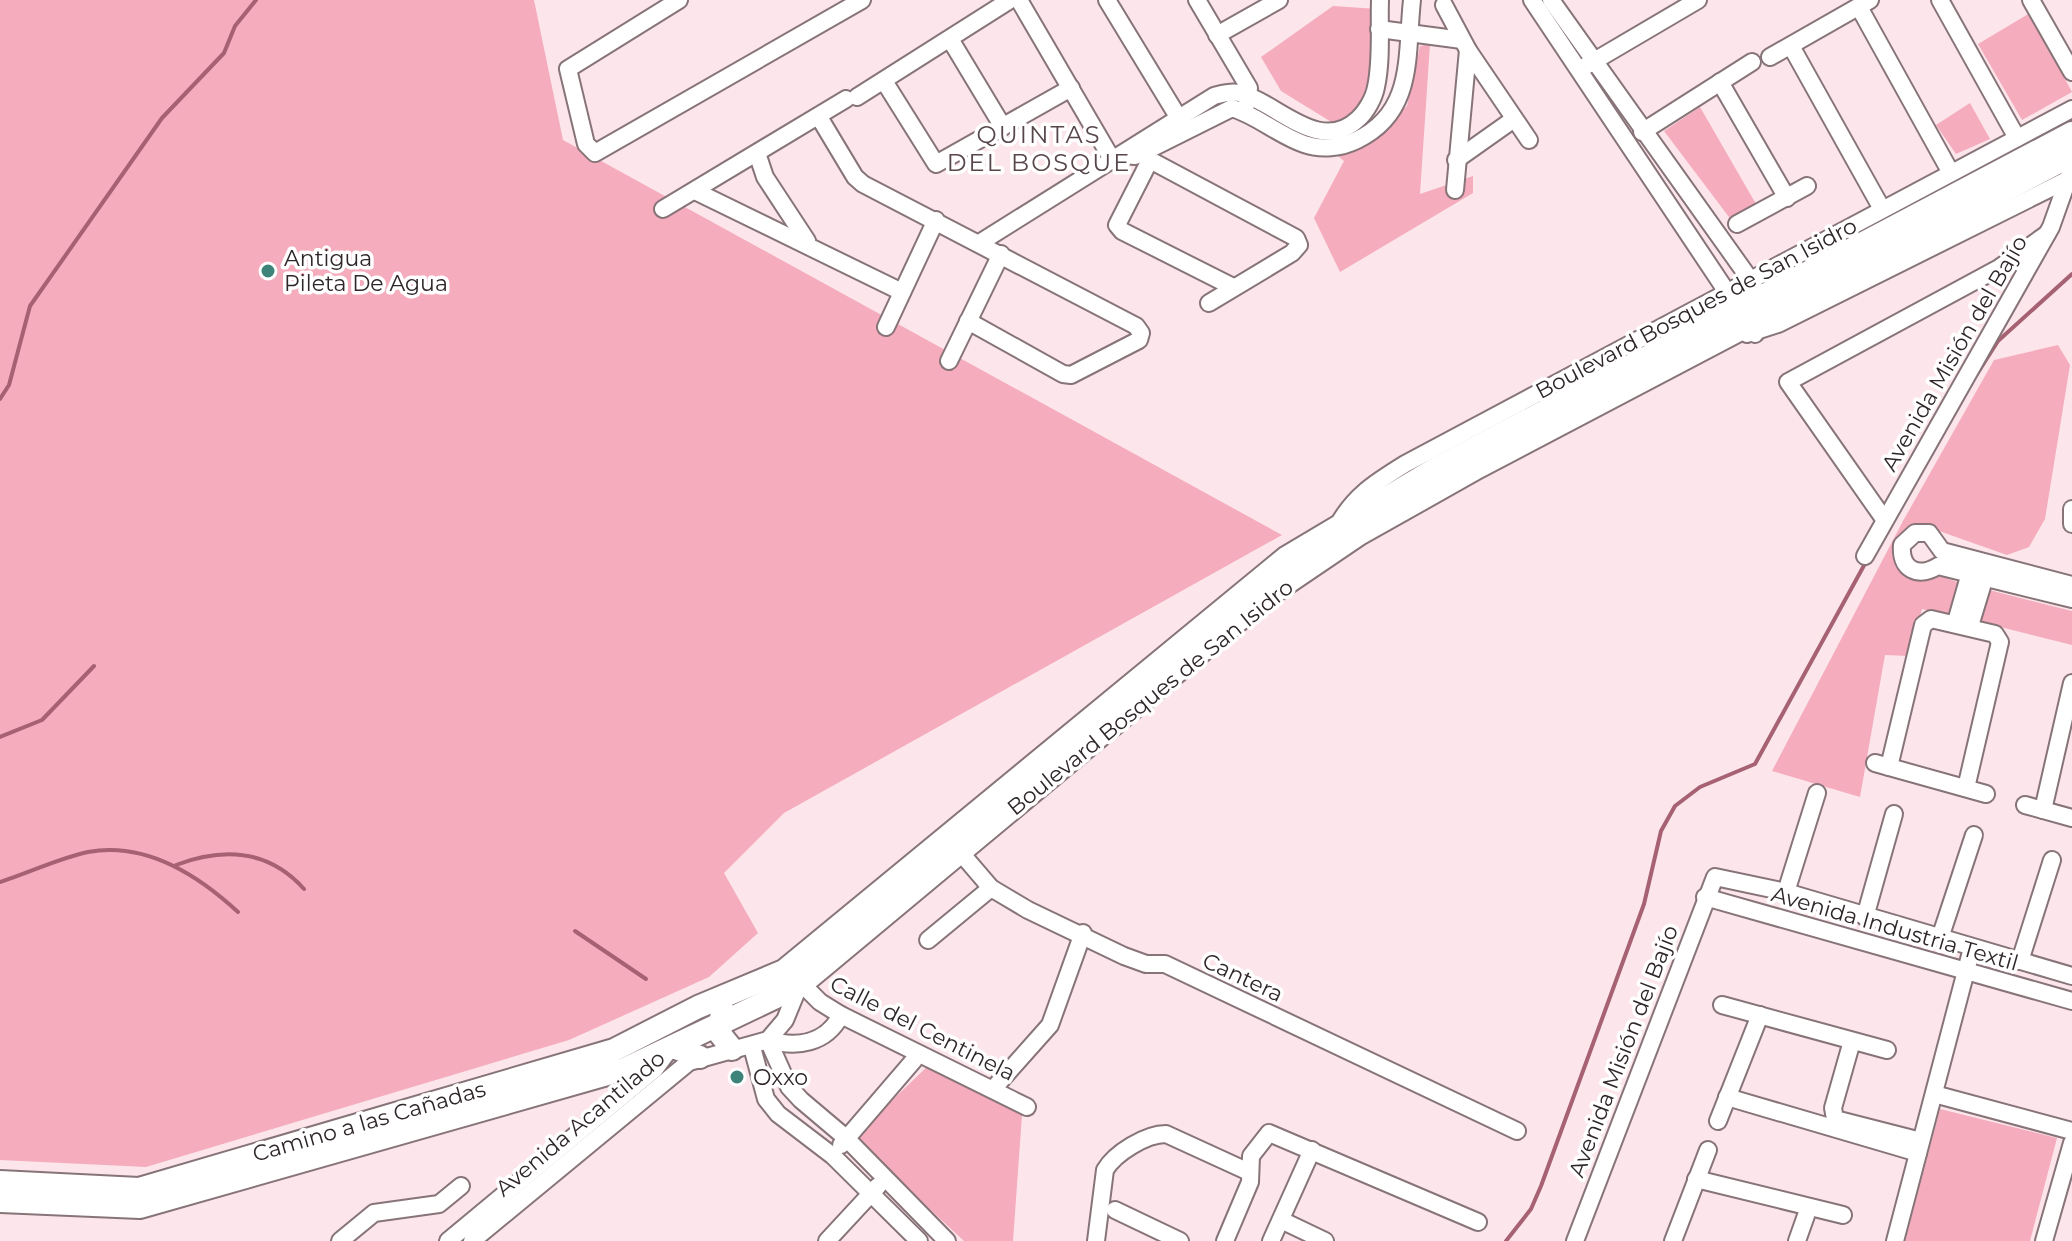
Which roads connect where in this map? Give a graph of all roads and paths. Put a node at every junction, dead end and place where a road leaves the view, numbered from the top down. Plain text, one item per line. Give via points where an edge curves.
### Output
1 (679, 0) edge
2 (862, 0) edge
3 (1010, 0) edge
4 (1019, 0) edge
5 (1107, 0) edge
6 (1197, 0) edge
7 (1279, 0) edge
8 (1380, 0) edge
9 (1412, 0) edge
10 (1532, 0) edge
11 (1551, 0) edge
12 (1661, 0) edge
13 (1698, 0) edge
14 (1940, 0) edge
15 (2031, 0) edge
16 (1864, 4) edge
17 (1444, 5) dead end
18 (1671, 16) junction
19 (1379, 29) junction
20 (1408, 34) junction
21 (1217, 35) junction
22 (950, 39) junction
23 (1465, 45) junction
24 (1791, 46) junction
25 (1770, 57) dead end
26 (1752, 62) dead end
27 (1586, 66) junction
28 (2072, 72) edge
29 (884, 81) junction
30 (1720, 82) junction
31 (1071, 88) junction
32 (1376, 88) junction
33 (1402, 94) junction
34 (1247, 105) junction
35 (2072, 109) edge
36 (1364, 113) junction
37 (1178, 116) junction
38 (819, 117) junction
39 (1514, 119) junction
40 (1003, 127) junction
41 (1290, 129) junction
42 (1376, 129) junction
43 (1642, 132) junction
44 (1189, 133) junction
45 (2072, 133) edge
46 (2017, 138) junction
47 (1529, 140) dead end
48 (1146, 150) junction
49 (757, 153) junction
50 (2072, 155) edge
51 (1118, 158) junction
52 (1456, 160) junction
53 (1951, 173) junction
54 (2070, 173) edge
55 (1807, 186) dead end
56 (1455, 190) dead end
57 (695, 191) junction
58 (1787, 198) junction
59 (663, 209) dead end
60 (1882, 209) junction
61 (936, 220) junction
62 (1737, 224) dead end
63 (2047, 234) junction
64 (981, 242) junction
65 (811, 246) junction
66 (1001, 254) junction
67 (1233, 287) junction
68 (902, 292) junction
69 (1209, 303) dead end
70 (1765, 303) junction
71 (1739, 319) junction
72 (968, 321) junction
73 (886, 327) dead end
74 (949, 361) dead end
75 (2072, 509) edge
76 (1884, 519) junction
77 (2072, 524) edge
78 (1865, 556) dead end
79 (1979, 569) junction
80 (2072, 585) edge
81 (2072, 599) edge
82 (1963, 624) junction
83 (2072, 683) edge
84 (1966, 788) junction
85 (1817, 793) dead end
86 (1986, 794) dead end
87 (2025, 805) dead end
88 (2043, 810) junction
89 (1894, 814) dead end
90 (2072, 818) edge
91 (1974, 835) dead end
92 (961, 853) junction
93 (2052, 860) dead end
94 (1715, 877) joint
95 (991, 888) junction
96 (1786, 892) junction
97 (1705, 897) junction
98 (1865, 917) junction
99 (1083, 933) junction
100 (1940, 938) junction
101 (928, 940) dead end
102 (1972, 948) junction
103 (2020, 961) junction
104 (1967, 971) junction
105 (2072, 976) edge
106 (801, 985) junction
107 (725, 996) junction
108 (2072, 1001) edge
109 (1722, 1005) dead end
110 (684, 1014) junction
111 (841, 1015) junction
112 (1760, 1015) junction
113 (720, 1023) junction
114 (768, 1040) junction
115 (1852, 1041) junction
116 (673, 1047) junction
117 (742, 1048) junction
118 (1887, 1050) dead end
119 (700, 1057) junction
120 (914, 1060) dead end
121 (994, 1088) junction
122 (1934, 1094) junction
123 (1727, 1097) junction
124 (468, 1103) junction
125 (1027, 1107) dead end
126 (1718, 1121) dead end
127 (1517, 1131) dead end
128 (2072, 1131) edge
129 (846, 1138) junction
130 (2072, 1143) edge
131 (1919, 1147) junction
132 (1312, 1150) junction
133 (1708, 1150) dead end
134 (833, 1156) junction
135 (1249, 1172) junction
136 (887, 1177) junction
137 (1696, 1179) junction
138 (0, 1182) edge
139 (461, 1186) dead end
140 (872, 1192) junction
141 (0, 1201) edge
142 (1809, 1207) junction
143 (1115, 1210) dead end
144 (1843, 1215) dead end
145 (1281, 1220) junction
146 (1478, 1222) dead end
147 (944, 1240) edge
148 (340, 1241) edge
149 (448, 1241) edge
150 (472, 1241) edge
151 (827, 1241) edge
152 (919, 1241) edge
153 (1096, 1241) edge
154 (1180, 1241) edge
155 (1225, 1241) edge
156 (1271, 1241) edge
157 (1325, 1241) edge
158 (1575, 1241) edge
159 (1673, 1241) edge
160 (1797, 1241) edge
161 (1895, 1241) edge
162 (2044, 1241) edge

1 - 2 street via 568,69 589,150 602,150
3 - 22 street
4 - 31 street
5 - 37 street
6 - 21 street
7 - 21 street
8 - 19 street
9 - 20 street
10 - 27 street
11 - 27 street
12 - 18 street
13 - 18 street
14 - 46 street
15 - 28 street
16 - 24 street
16 - 53 street
17 - 23 street
18 - 27 street
19 - 20 street
19 - 32 street
20 - 23 street
20 - 33 street
21 - 34 street via 1249,88
22 - 29 street
22 - 40 street
23 - 39 street
23 - 52 street
24 - 25 street
24 - 60 street
26 - 30 street
27 - 43 street
27 - 71 street
29 - 38 street
29 - 40 street via 936,164
30 - 43 street
30 - 58 street
31 - 40 street
31 - 51 street
32 - 33 street
32 - 36 street
33 - 42 street via 1392,115
34 - 37 street via 1240,93 1214,96
34 - 41 street
34 - 44 street via 1225,110
35 - 46 street, Boulevard Bosques de San Isidro
36 - 41 street via 1343,129
36 - 42 street
37 - 44 street
37 - 48 street
38 - 49 street
38 - 61 street via 855,177
39 - 47 street
39 - 52 street
41 - 42 street via 1325,148 1346,145
43 - 70 street
44 - 48 street
45 - 70 main road, Boulevard Bosques de San Isidro
46 - 53 street, Boulevard Bosques de San Isidro
48 - 51 street
48 - 67 street via 1117,225
48 - 67 street via 1296,238 1299,245 1292,253
49 - 57 street
49 - 65 street via 778,201
50 - 70 main road, Boulevard Bosques de San Isidro
51 - 64 street
52 - 56 street
53 - 60 street, Boulevard Bosques de San Isidro
54 - 63 street, Avenida Misión del Bajío
54 - 70 street, Boulevard Bosques de San Isidro
55 - 58 street
57 - 59 street
57 - 65 street
58 - 62 street
60 - 70 street, Boulevard Bosques de San Isidro
61 - 64 street
61 - 68 street
63 - 76 street, Avenida Misión del Bajío
63 - 76 street via 1999,268 1788,382
64 - 66 street
65 - 68 street
66 - 72 street
66 - 72 street via 1136,326 1139,340 1071,375
67 - 69 street
68 - 73 street
70 - 71 main road, Boulevard Bosques de San Isidro
70 - 71 street, Boulevard Bosques de San Isidro
71 - 92 main road, Boulevard Bosques de San Isidro via 1348,542 1266,597
71 - 107 main road, Boulevard Bosques de San Isidro via 1437,468 1286,558 800,959
72 - 74 street
75 - 77 street
76 - 78 street, Avenida Misión del Bajío
79 - 80 street
79 - 81 street
79 - 82 street
82 - 84 street via 1995,634 2000,642
82 - 84 street via 1931,619 1923,625 1882,765
83 - 88 street
84 - 86 street
85 - 96 street
87 - 88 street
88 - 90 street
89 - 98 street
91 - 100 street
92 - 95 street, Cantera
92 - 106 main road, Boulevard Bosques de San Isidro
93 - 103 street
94 - 96 street, Avenida Industria Textil
94 - 97 street, Avenida Misión del Bajío
95 - 99 street, Cantera
95 - 101 street
96 - 98 street, Avenida Industria Textil
97 - 104 street, Avenida Industria Textil
97 - 158 street, Avenida Misión del Bajío
98 - 100 street, Avenida Industria Textil
99 - 121 street via 1050,1025
99 - 127 street, Cantera via 1124,956 1165,964
100 - 102 street, Avenida Industria Textil
102 - 103 street, Avenida Industria Textil
102 - 104 street
103 - 105 street, Avenida Industria Textil
104 - 108 street, Avenida Industria Textil
104 - 122 street
106 - 111 street, Calle del Centinela
106 - 113 main road, Boulevard Bosques de San Isidro
106 - 114 street via 785,1020
107 - 110 main road, Camino a las Cañadas
107 - 113 main road
109 - 112 street
110 - 116 street, Avenida Acantilado
110 - 124 main road, Camino a las Cañadas via 619,1048
111 - 114 street, Avenida Acantilado via 813,1041 798,1045
111 - 121 street, Calle del Centinela
112 - 115 street
112 - 123 street
113 - 116 main road, Camino a las Cañadas
113 - 117 main road via 720,1034
114 - 117 street, Avenida Acantilado
114 - 129 street via 789,1087
115 - 118 street
115 - 131 street via 1833,1108 1835,1119
116 - 119 main road
116 - 124 main road, Camino a las Cañadas via 625,1069
116 - 149 street, Avenida Acantilado via 655,1069
117 - 119 street, Avenida Acantilado
117 - 134 street via 778,1114
119 - 150 street, Avenida Acantilado
120 - 129 street
121 - 125 street, Calle del Centinela
122 - 128 street
122 - 131 street
123 - 126 street
123 - 131 street
124 - 138 main road, Camino a las Cañadas via 139,1189
124 - 141 main road, Camino a las Cañadas via 140,1207
129 - 134 street
129 - 136 street
130 - 162 street
131 - 161 street
132 - 135 street via 1269,1133 1251,1156
132 - 145 street
132 - 146 street
133 - 137 street
134 - 140 street
135 - 153 street via 1166,1134 1154,1134 1110,1160
135 - 155 street via 1250,1182
136 - 140 street
136 - 147 street
137 - 142 street
137 - 159 street
139 - 148 street via 439,1204 374,1213
140 - 151 street
140 - 152 street
142 - 144 street
142 - 160 street
143 - 154 street
145 - 156 street
145 - 157 street

